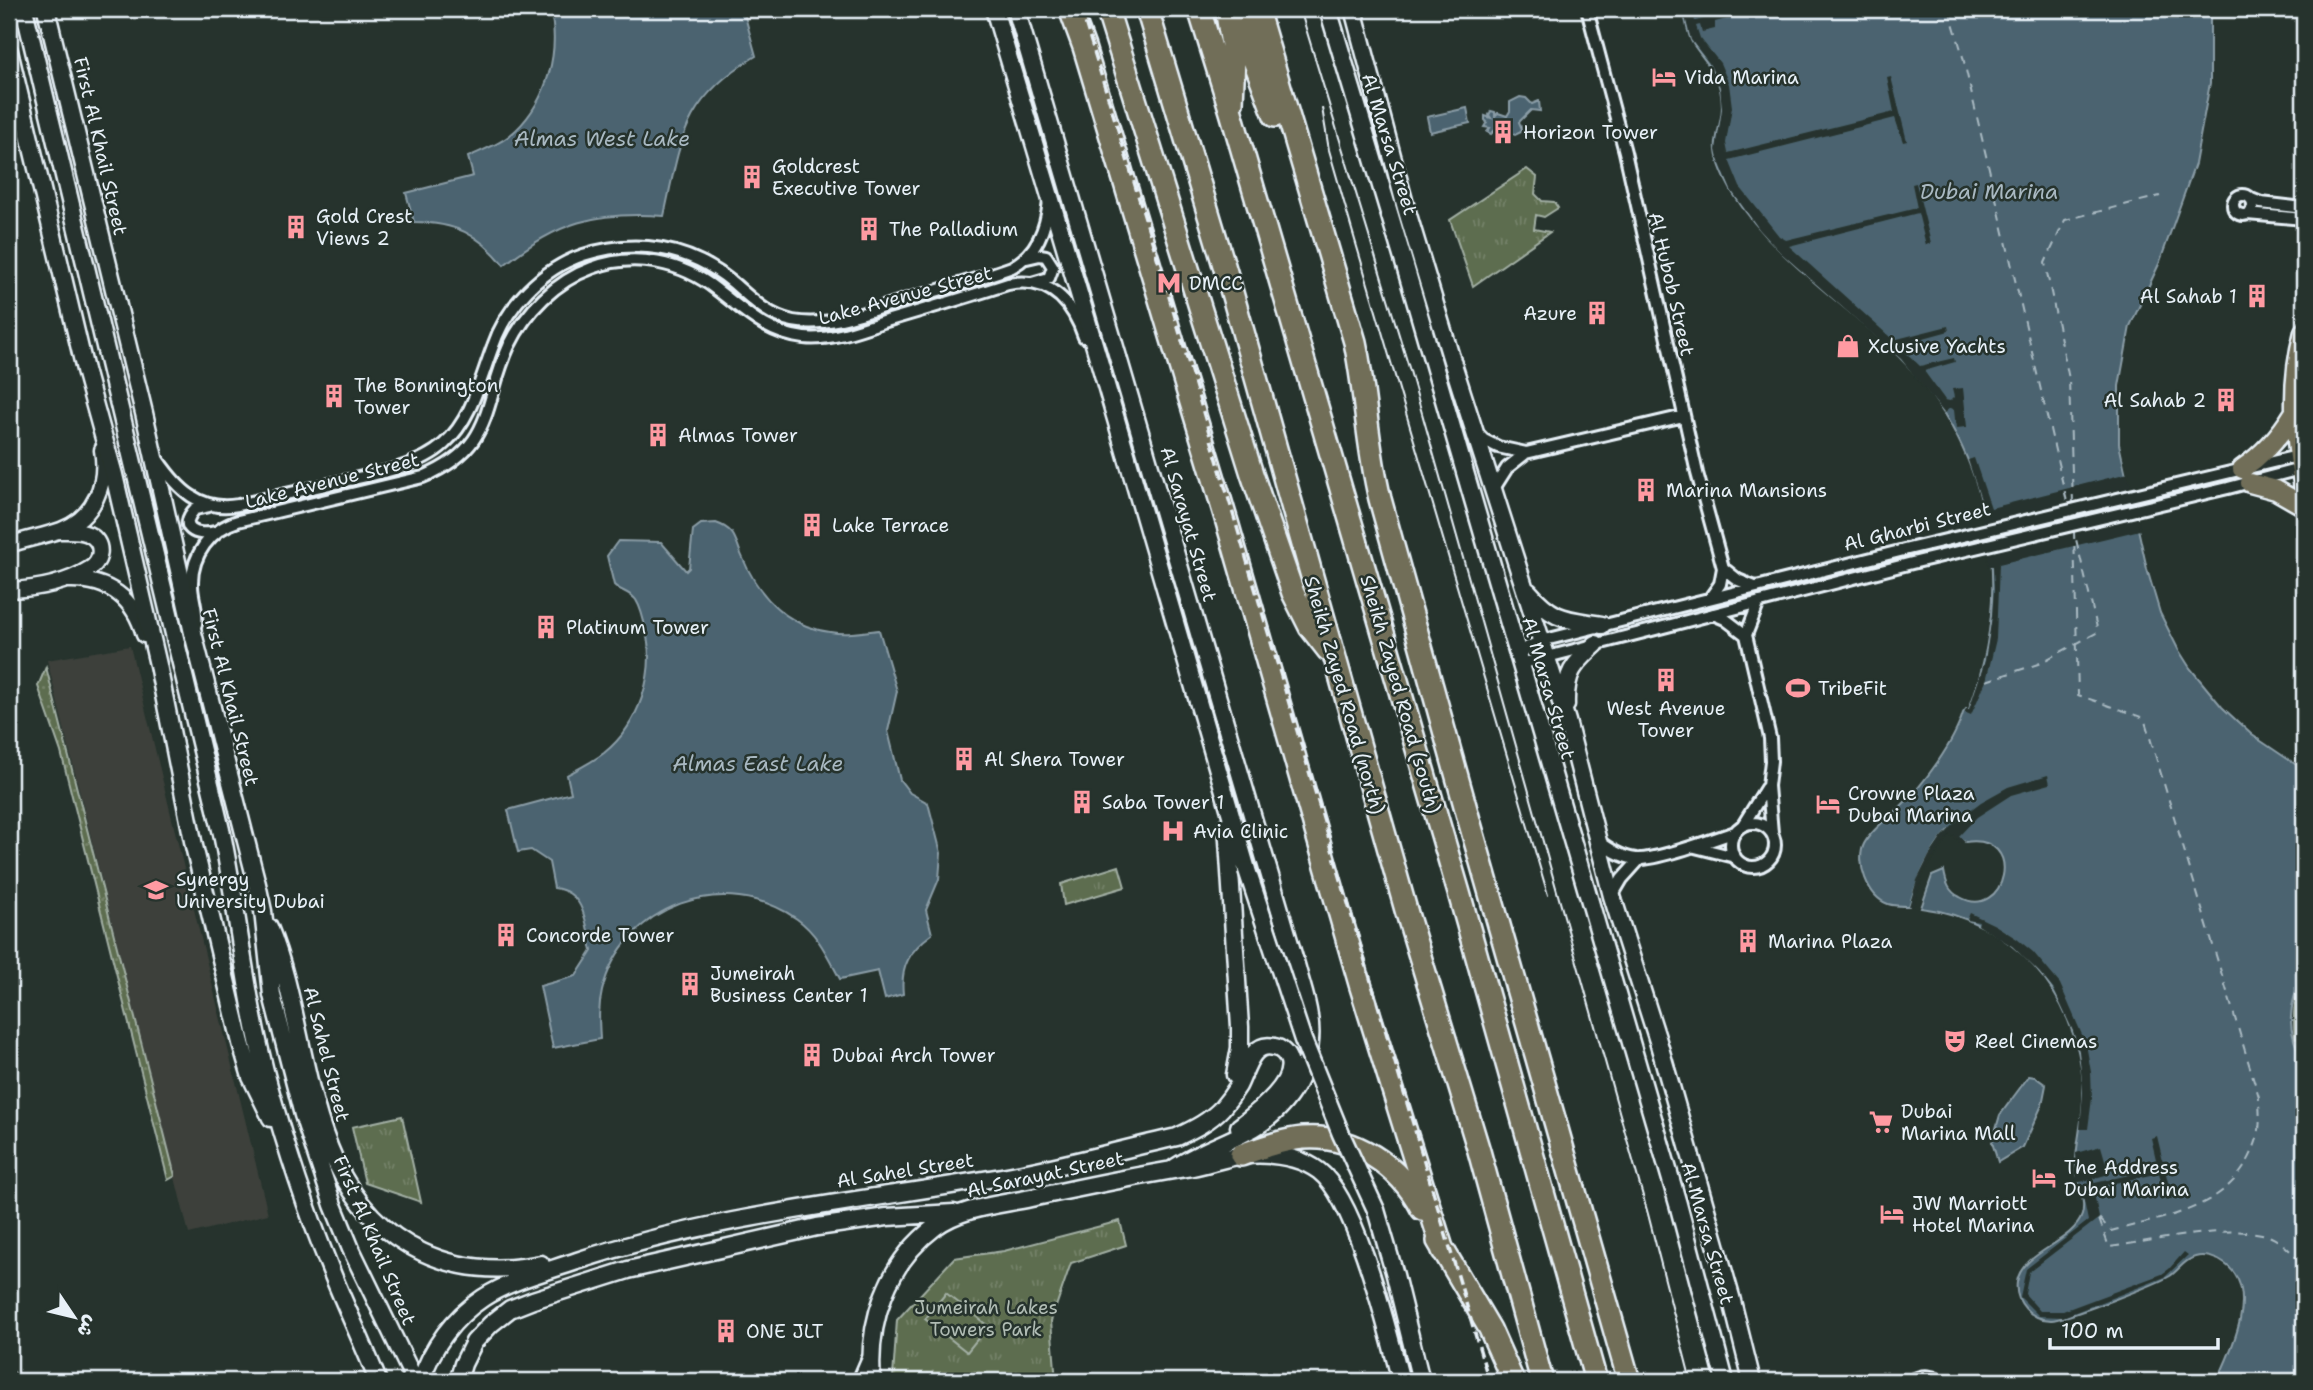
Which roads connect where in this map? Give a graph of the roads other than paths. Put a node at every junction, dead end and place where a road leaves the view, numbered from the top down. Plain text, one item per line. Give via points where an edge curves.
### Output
1 (24, 9) edge
2 (46, 9) edge
3 (994, 9) edge
4 (1016, 9) edge
5 (1070, 9) edge
6 (1107, 9) edge
7 (1147, 9) edge
8 (1199, 9) edge
9 (1226, 9) edge
10 (1238, 9) edge
11 (1257, 9) edge
12 (1328, 9) edge
13 (1353, 9) edge
14 (1587, 9) edge
15 (9, 51) edge
16 (1231, 112) junction
17 (1305, 178) junction
18 (1050, 192) junction
19 (2251, 199) junction
20 (2304, 208) edge
21 (2247, 214) junction
22 (2304, 219) edge
23 (1026, 259) junction
24 (1032, 283) junction
25 (2304, 332) edge
26 (1097, 354) junction
27 (96, 409) junction
28 (2294, 413) junction
29 (1135, 414) junction
30 (1684, 416) junction
31 (1116, 421) junction
32 (1473, 428) junction
33 (150, 449) junction
34 (1525, 453) junction
35 (2302, 462) edge
36 (2239, 475) junction
37 (2304, 488) edge
38 (1493, 490) junction
39 (211, 506) junction
40 (2304, 506) edge
41 (59, 531) junction
42 (215, 532) junction
43 (9, 545) edge
44 (1723, 568) junction
45 (64, 580) junction
46 (1524, 586) junction
47 (1755, 587) junction
48 (9, 590) edge
49 (1710, 598) junction
50 (1759, 602) junction
51 (1713, 614) junction
52 (1602, 625) junction
53 (192, 634) junction
54 (1746, 635) junction
55 (1596, 644) junction
56 (1543, 648) junction
57 (1334, 657) junction
58 (1519, 661) junction
59 (158, 665) junction
60 (1567, 722) junction
61 (1768, 786) junction
62 (1225, 791) junction
63 (1739, 829) junction
64 (1772, 833) junction
65 (1597, 840) junction
66 (1693, 846) junction
67 (1735, 857) junction
68 (1640, 859) junction
69 (1612, 896) junction
70 (262, 911) junction
71 (1221, 1109) junction
72 (285, 1139) junction
73 (1217, 1145) junction
74 (1241, 1155) junction
75 (1173, 1169) junction
76 (960, 1213) junction
77 (1443, 1251) junction
78 (589, 1257) junction
79 (873, 1343) junction
80 (378, 1381) edge
81 (415, 1381) edge
82 (421, 1381) edge
83 (458, 1381) edge
84 (858, 1381) edge
85 (872, 1381) edge
86 (1401, 1381) edge
87 (1421, 1381) edge
88 (1513, 1381) edge
89 (1542, 1381) edge
90 (1596, 1381) edge
91 (1629, 1381) edge
92 (1725, 1381) edge
93 (1752, 1381) edge
94 (1911, 1381) edge
95 (1940, 1381) edge

1 - 72 main road via 222,834 257,1035
2 - 33 main road, First Al Khail Street
3 - 18 main road
4 - 29 main road, Al Sarayat Street
5 - 77 highway
6 - 57 highway via 1293,593 1310,627
7 - 57 highway, Sheikh Zayed Road (north)
8 - 16 highway, Sheikh Zayed Road (south)
9 - 16 highway via 1235,77
10 - 17 highway via 1287,147
11 - 17 highway
12 - 58 main road, Al Marsa Street
13 - 32 main road, Al Marsa Street via 1406,208
14 - 30 street, Al Hubob Street via 1625,152
15 - 27 main road
16 - 90 highway, Sheikh Zayed Road (south)
17 - 91 highway via 1355,342 1380,499
18 - 23 street via 1041,237
18 - 26 main road
19 - 20 street
19 - 21 street via 2252,209
19 - 21 street via 2241,196 2234,203 2237,213
21 - 22 street
23 - 24 street via 1040,255 1053,267 1049,278
23 - 39 street, Lake Avenue Street via 882,307 808,323 766,311 713,268 680,252 624,246 582,256 538,281 520,299 494,342 463,421 432,453 368,475 238,505
24 - 26 street via 1068,303 1087,344
24 - 42 street, Lake Avenue Street via 1009,285 838,335 805,338 760,324 705,281 675,267 642,260 607,262 568,279 533,309 509,347 481,430 450,463 423,477 239,521
25 - 28 main road via 2295,376
26 - 31 main road
27 - 41 street via 103,478 87,512
27 - 59 main road
28 - 35 main road
28 - 36 main road via 2267,449
29 - 31 main road
29 - 73 main road, Al Sarayat Street via 1310,1017 1307,1057 1292,1093 1264,1122
30 - 34 street
30 - 44 street, Al Hubob Street
31 - 62 main road
32 - 34 street via 1499,447
32 - 38 main road, Al Marsa Street
33 - 39 street via 178,486
33 - 53 main road, First Al Khail Street
34 - 38 street via 1507,468
35 - 36 street, Al Gharbi Street
35 - 36 street, Al Gharbi Street
35 - 37 main road
36 - 40 main road
36 - 47 street, Al Gharbi Street
36 - 50 street, Al Gharbi Street via 2228,488
38 - 46 main road, Al Marsa Street
39 - 42 street via 195,509 189,525 202,535
41 - 43 street
41 - 45 street via 89,534 100,554 93,568
42 - 53 street via 194,567 191,583 197,617
44 - 47 street
44 - 49 street via 1720,584
45 - 48 street
45 - 59 street via 93,583 127,600
46 - 52 main road via 1554,615
46 - 56 main road, Al Marsa Street
47 - 49 street, Al Gharbi Street
49 - 52 street, Al Gharbi Street
50 - 51 street, Al Gharbi Street
50 - 54 street
51 - 54 street
51 - 55 street, Al Gharbi Street
52 - 56 street, Al Gharbi Street
53 - 70 main road, First Al Khail Street
54 - 61 street via 1770,738
55 - 56 street, Al Gharbi Street
55 - 60 main road via 1569,672
56 - 58 street, Al Gharbi Street
56 - 58 street, Al Gharbi Street via 1528,647
56 - 60 main road, Al Marsa Street
57 - 89 highway, Sheikh Zayed Road (north)
58 - 92 main road, Al Marsa Street via 1678,1204
59 - 72 main road via 194,846 241,1043 251,1077
60 - 65 main road, Al Marsa Street
61 - 63 street
61 - 64 street
62 - 71 main road via 1240,1048
62 - 87 main road, bridge via 1303,1040 1376,1210
63 - 64 street via 1751,823
63 - 66 street
63 - 67 street via 1731,844
64 - 67 street via 1774,851 1765,863 1752,867
65 - 68 street via 1620,855
65 - 69 main road, Al Marsa Street
66 - 67 street
66 - 68 street
68 - 69 street
69 - 93 main road, Al Marsa Street via 1705,1205
70 - 78 main road, Al Sahel Street via 284,970 331,1151 362,1207 395,1237 450,1263 507,1269
70 - 81 main road, First Al Khail Street via 278,1022 303,1115 334,1205
71 - 73 main road via 1255,1052 1273,1046 1285,1053 1289,1072 1280,1088 1263,1109
71 - 78 main road, Al Sahel Street via 1177,1137 1071,1162 717,1225
72 - 80 main road via 330,1269
73 - 75 main road, Al Sarayat Street
74 - 75 main road, Al Sarayat Street
74 - 77 highway via 1311,1138 1362,1150 1404,1181
74 - 86 main road, Al Sarayat Street via 1288,1157 1312,1167 1332,1183 1364,1256
75 - 76 main road, Al Sarayat Street
76 - 79 main road, Al Sarayat Street via 937,1225 899,1264 885,1288
76 - 83 main road via 817,1227 628,1270 533,1300 510,1310 482,1333
77 - 88 highway via 1490,1329
78 - 82 main road, Al Sahel Street via 517,1281 483,1298 441,1339
79 - 84 street
79 - 85 main road, Al Sarayat Street
94 - 95 street via 1930,1376

